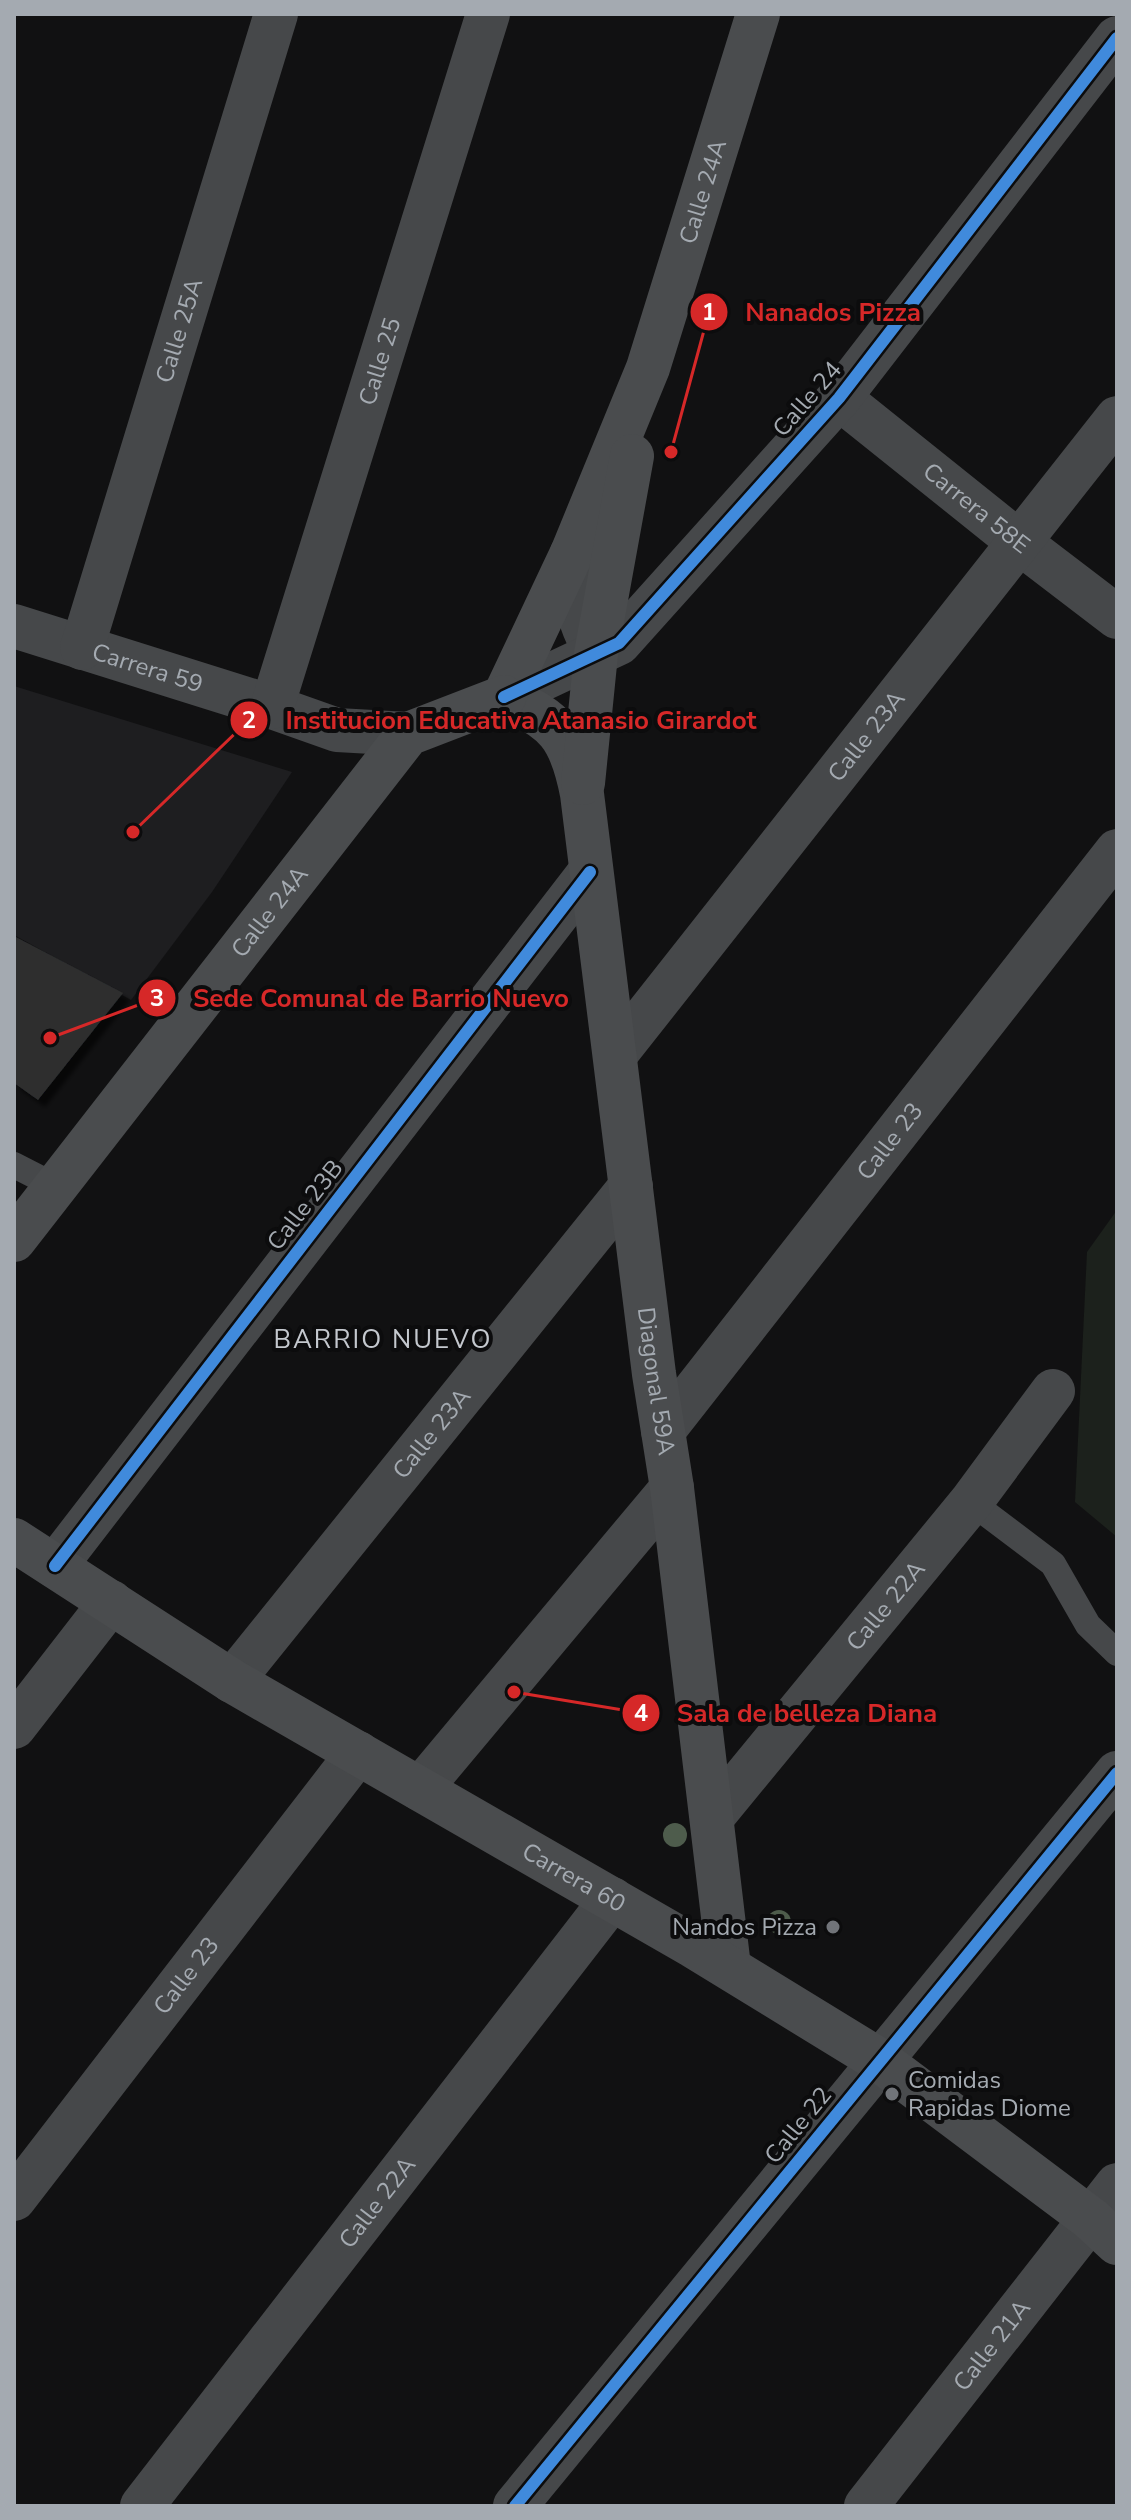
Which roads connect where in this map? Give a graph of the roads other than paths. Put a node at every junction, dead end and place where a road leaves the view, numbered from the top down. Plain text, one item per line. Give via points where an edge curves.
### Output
1 (276, 14) edge
2 (488, 14) edge
3 (758, 14) edge
4 (1117, 38) edge
5 (648, 368) junction
6 (839, 398) junction
7 (1117, 418) edge
8 (1020, 543) junction
9 (572, 553) junction
10 (1117, 617) edge
11 (14, 626) edge
12 (82, 648) junction
13 (596, 654) junction
14 (504, 697) junction
15 (272, 707) junction
16 (408, 734) junction
17 (582, 794) junction
18 (1117, 851) edge
19 (590, 872) junction
20 (615, 1055) junction
21 (14, 1165) edge
22 (55, 1186) junction
23 (631, 1186) junction
24 (14, 1240) edge
25 (1053, 1391) dead end
26 (663, 1431) junction
27 (672, 1488) junction
28 (971, 1502) junction
29 (14, 1540) edge
30 (55, 1566) junction
31 (111, 1602) junction
32 (1117, 1653) edge
33 (232, 1681) junction
34 (14, 1727) edge
35 (358, 1753) junction
36 (1117, 1773) edge
37 (420, 1789) junction
38 (713, 1816) junction
39 (612, 1899) junction
40 (729, 1967) junction
41 (879, 2060) junction
42 (1117, 2185) edge
43 (14, 2199) edge
44 (1104, 2231) edge
45 (142, 2506) edge
46 (515, 2506) edge
47 (866, 2506) edge

1 - 12 street, Calle 25A
2 - 15 street, Calle 25
3 - 5 main road, Calle 24A
4 - 6 street, Calle 24
5 - 9 main road, Calle 24A
5 - 13 main road, Calle 24A
6 - 8 street, Carrera 58E
6 - 13 street, Calle 24 via 619,643
7 - 8 street, Calle 23A
8 - 10 street, Carrera 58E
8 - 20 street, Calle 23A
9 - 13 street via 575,605
9 - 14 main road, Calle 24A
11 - 12 street, Carrera 59
12 - 15 street, Carrera 59
13 - 14 street, Carrera 59
13 - 17 main road, Diagonal 59A
14 - 16 main road, Carrera 59
14 - 17 main road, Diagonal 59A via 535,711 559,733 575,761
15 - 16 street, Carrera 59 via 337,730
16 - 22 main road, Calle 24A
17 - 19 main road, Diagonal 59A
18 - 26 street, Calle 23
19 - 20 main road, Diagonal 59A
19 - 30 street, Calle 23B
20 - 23 main road, Diagonal 59A
21 - 22 lane
22 - 24 main road, Calle 24A
23 - 26 main road, Diagonal 59A
23 - 33 street, Calle 23A
25 - 28 street, Calle 22A
26 - 27 main road, Diagonal 59A
27 - 37 street
27 - 38 main road, Diagonal 59A
28 - 32 lane via 1053,1564 1088,1625
28 - 38 street, Calle 22A
29 - 30 main road, Carrera 60
30 - 31 main road, Carrera 60
31 - 33 main road, Carrera 60
31 - 34 street
33 - 35 main road, Carrera 60
35 - 37 main road, Carrera 60
35 - 43 street, Calle 23
36 - 41 street, Calle 22
37 - 39 main road, Carrera 60
38 - 40 main road, Diagonal 59A
39 - 40 main road, Carrera 60
39 - 45 street, Calle 22A
40 - 41 main road, Carrera 60
41 - 44 main road, Carrera 60
41 - 46 street, Calle 22
42 - 44 street, Calle 21A
44 - 47 street, Calle 21A

